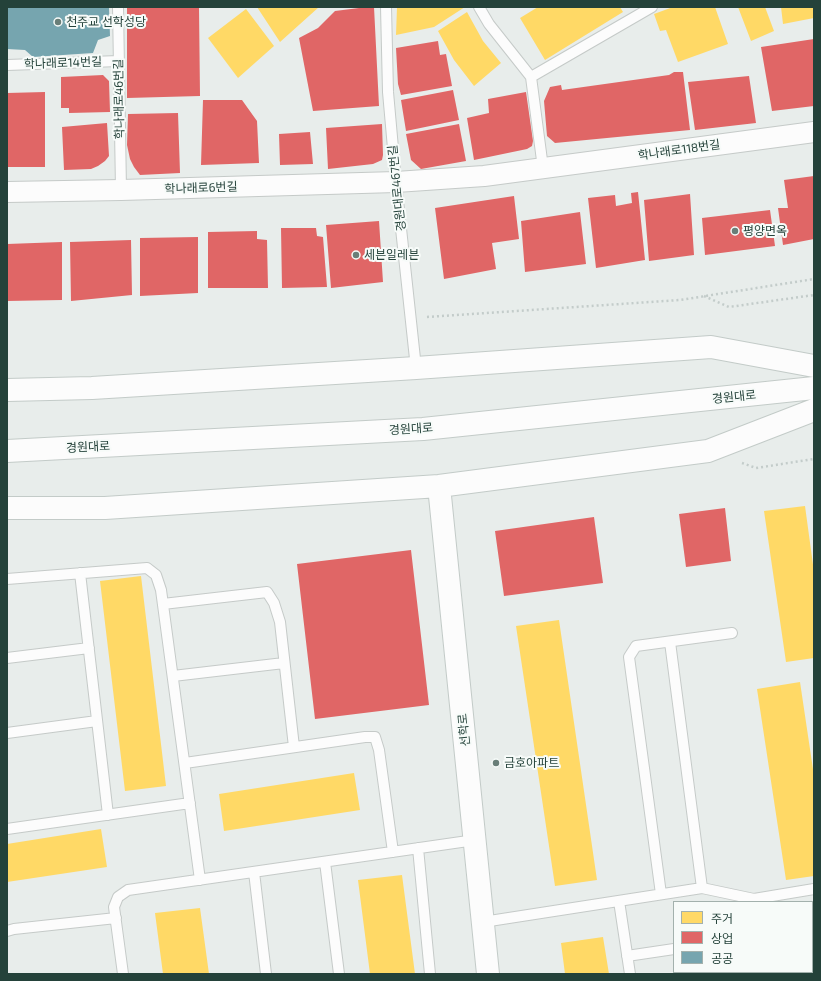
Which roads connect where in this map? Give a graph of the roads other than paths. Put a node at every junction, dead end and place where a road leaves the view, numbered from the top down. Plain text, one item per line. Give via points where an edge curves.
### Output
1 (118, 7) edge
2 (386, 7) edge
3 (479, 7) edge
4 (652, 7) edge
5 (634, 11) edge
6 (119, 62) junction
7 (7, 65) edge
8 (531, 77) junction
9 (814, 132) edge
10 (543, 168) junction
11 (396, 182) junction
12 (120, 190) junction
13 (7, 192) edge
14 (814, 366) edge
15 (416, 368) junction
16 (814, 388) edge
17 (7, 390) edge
18 (814, 410) edge
19 (7, 451) edge
20 (439, 486) junction
21 (7, 508) edge
22 (80, 573) junction
23 (7, 579) edge
24 (163, 604) junction
25 (732, 633) dead end
26 (670, 642) junction
27 (89, 648) junction
28 (7, 658) edge
29 (284, 663) junction
30 (173, 676) junction
31 (97, 721) junction
32 (7, 733) edge
33 (294, 747) junction
34 (185, 763) junction
35 (190, 803) junction
36 (108, 815) junction
37 (7, 828) edge
38 (474, 840) junction
39 (418, 848) junction
40 (393, 852) junction
41 (325, 862) junction
42 (254, 872) junction
43 (200, 880) junction
44 (702, 888) junction
45 (814, 889) edge
46 (661, 894) junction
47 (619, 901) junction
48 (116, 918) junction
49 (483, 922) junction
50 (7, 932) edge
51 (673, 949) edge
52 (627, 956) junction
53 (124, 974) edge
54 (266, 974) edge
55 (339, 974) edge
56 (430, 974) edge
57 (488, 974) edge
58 (630, 974) edge

1 - 6 lane, 학나래로46번길
2 - 11 lane, 경원대로467번길 via 388,92
3 - 8 lane via 489,24
4 - 5 lane
5 - 8 lane
6 - 7 lane, 학나래로14번길
6 - 12 lane, 학나래로46번길
8 - 10 lane
9 - 10 street, 학나래로118번길
10 - 11 street, 학나래로118번길 via 484,176
11 - 12 street, 학나래로6번길
11 - 15 lane, 경원대로467번길
12 - 13 street, 학나래로6번길
14 - 15 main road via 711,347
15 - 17 main road via 92,388
16 - 19 main road, 경원대로 via 423,429
18 - 20 main road via 708,451
20 - 21 main road via 105,508
20 - 38 main road, 선학로
22 - 23 lane
22 - 24 lane via 147,568 156,575
22 - 27 lane
24 - 29 lane via 267,592 274,603 280,622
24 - 30 lane
25 - 26 lane
26 - 44 lane
26 - 46 lane via 636,646 629,658
27 - 28 lane
27 - 31 lane
29 - 30 lane
29 - 33 lane
30 - 34 lane
31 - 32 lane
31 - 36 lane
33 - 34 lane
33 - 40 lane via 375,737
34 - 35 lane
35 - 36 lane
35 - 43 lane
36 - 37 lane
38 - 39 lane
38 - 49 main road, 선학로
39 - 40 lane
39 - 56 lane
40 - 41 lane
41 - 42 lane
41 - 55 lane
42 - 43 lane
42 - 54 lane
43 - 48 lane via 128,890 118,897 114,907
44 - 45 lane via 754,899
44 - 46 lane
46 - 47 lane
47 - 49 lane
47 - 52 lane
48 - 50 lane via 14,928
48 - 53 lane
49 - 57 main road, 선학로
51 - 52 lane
52 - 58 lane

